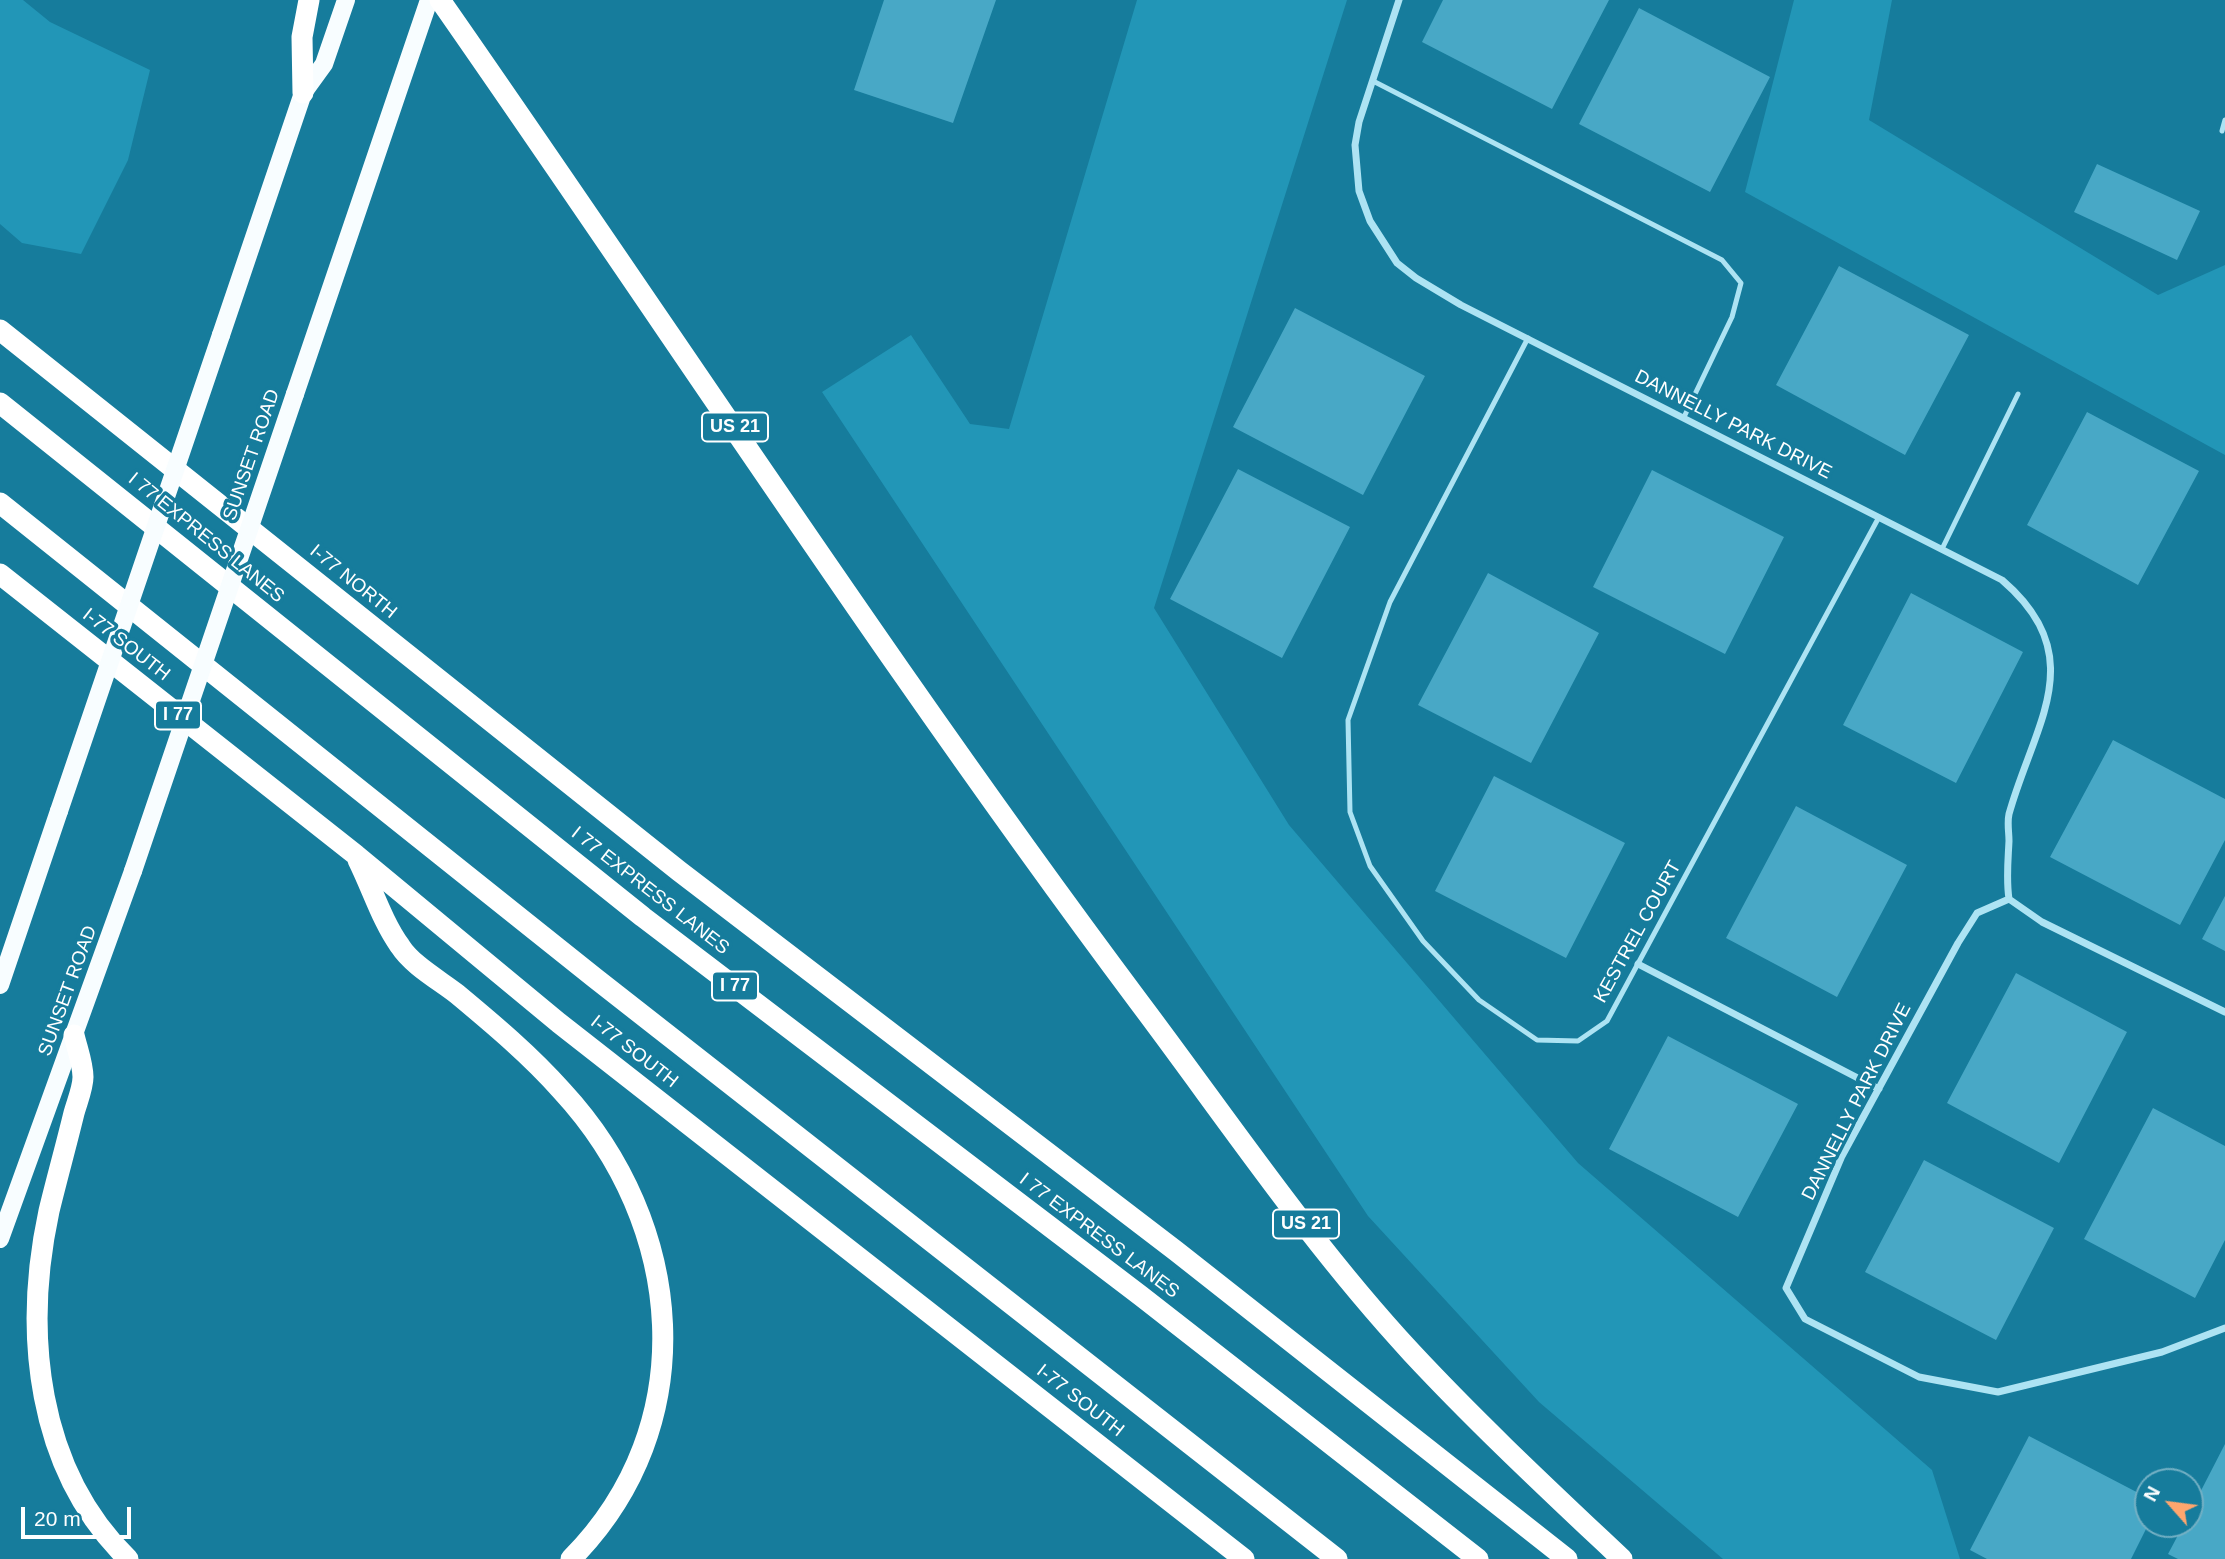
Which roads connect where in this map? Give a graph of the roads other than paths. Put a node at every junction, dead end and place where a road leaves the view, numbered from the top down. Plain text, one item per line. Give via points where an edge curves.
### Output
1 (309, 0) edge
2 (345, 0) edge
3 (429, 0) edge
4 (440, 0) edge
5 (1399, 0) edge
6 (1373, 80) junction
7 (303, 93) junction
8 (2225, 120) edge
9 (2222, 131) dead end
10 (0, 330) edge
11 (1528, 338) junction
12 (2018, 394) dead end
13 (0, 403) edge
14 (1684, 417) junction
15 (0, 503) edge
16 (1879, 517) junction
17 (1942, 550) junction
18 (0, 574) edge
19 (356, 855) junction
20 (2010, 900) junction
21 (1639, 964) junction
22 (0, 985) edge
23 (2225, 1012) edge
24 (74, 1035) junction
25 (1879, 1089) junction
26 (0, 1239) edge
27 (2225, 1328) edge
28 (128, 1559) edge
29 (571, 1559) edge
30 (1244, 1559) edge
31 (1337, 1559) edge
32 (1478, 1559) edge
33 (1567, 1559) edge
34 (1622, 1559) edge

1 - 7 highway via 302,37
2 - 7 main road via 324,64
3 - 24 main road, SUNSET ROAD, bridge
4 - 34 highway, US 21 via 1029,854 1321,1244 1410,1351
5 - 6 street, DANNELLY PARK DRIVE
6 - 11 street, DANNELLY PARK DRIVE via 1359,122 1355,166 1367,211 1384,247 1416,278
6 - 14 lane via 1722,260 1741,283 1732,317
7 - 22 main road, bridge
8 - 9 lane
10 - 33 highway, I-77 NORTH via 679,871 1176,1251
11 - 14 street, DANNELLY PARK DRIVE
11 - 21 lane, KESTREL COURT via 1390,602 1348,720 1350,812 1370,866 1423,941 1479,1000 1537,1040 1578,1041 1607,1021
12 - 17 lane
13 - 32 highway, I 77 EXPRESS LANES / I 77 via 643,916
14 - 16 street, DANNELLY PARK DRIVE
15 - 31 highway via 595,978
16 - 17 street, DANNELLY PARK DRIVE
16 - 21 lane, KESTREL COURT
17 - 20 street, DANNELLY PARK DRIVE via 2002,580 2032,610 2046,635 2052,671 2041,728 2008,817 2005,871
18 - 19 highway, I-77 SOUTH / I 77
19 - 29 highway via 400,948 495,1025 592,1126 635,1201 648,1236 663,1310 662,1377 655,1409 647,1439 619,1499
19 - 30 highway, I-77 SOUTH / I 77 via 559,1023
20 - 23 street via 2042,922
20 - 25 street, DANNELLY PARK DRIVE via 1977,913
21 - 25 street
24 - 26 main road, SUNSET ROAD
24 - 28 highway via 83,1077 49,1212 40,1272 43,1397 51,1432 78,1495
25 - 27 street, DANNELLY PARK DRIVE via 1842,1156 1786,1288 1805,1319 1919,1377 1998,1392 2162,1352

